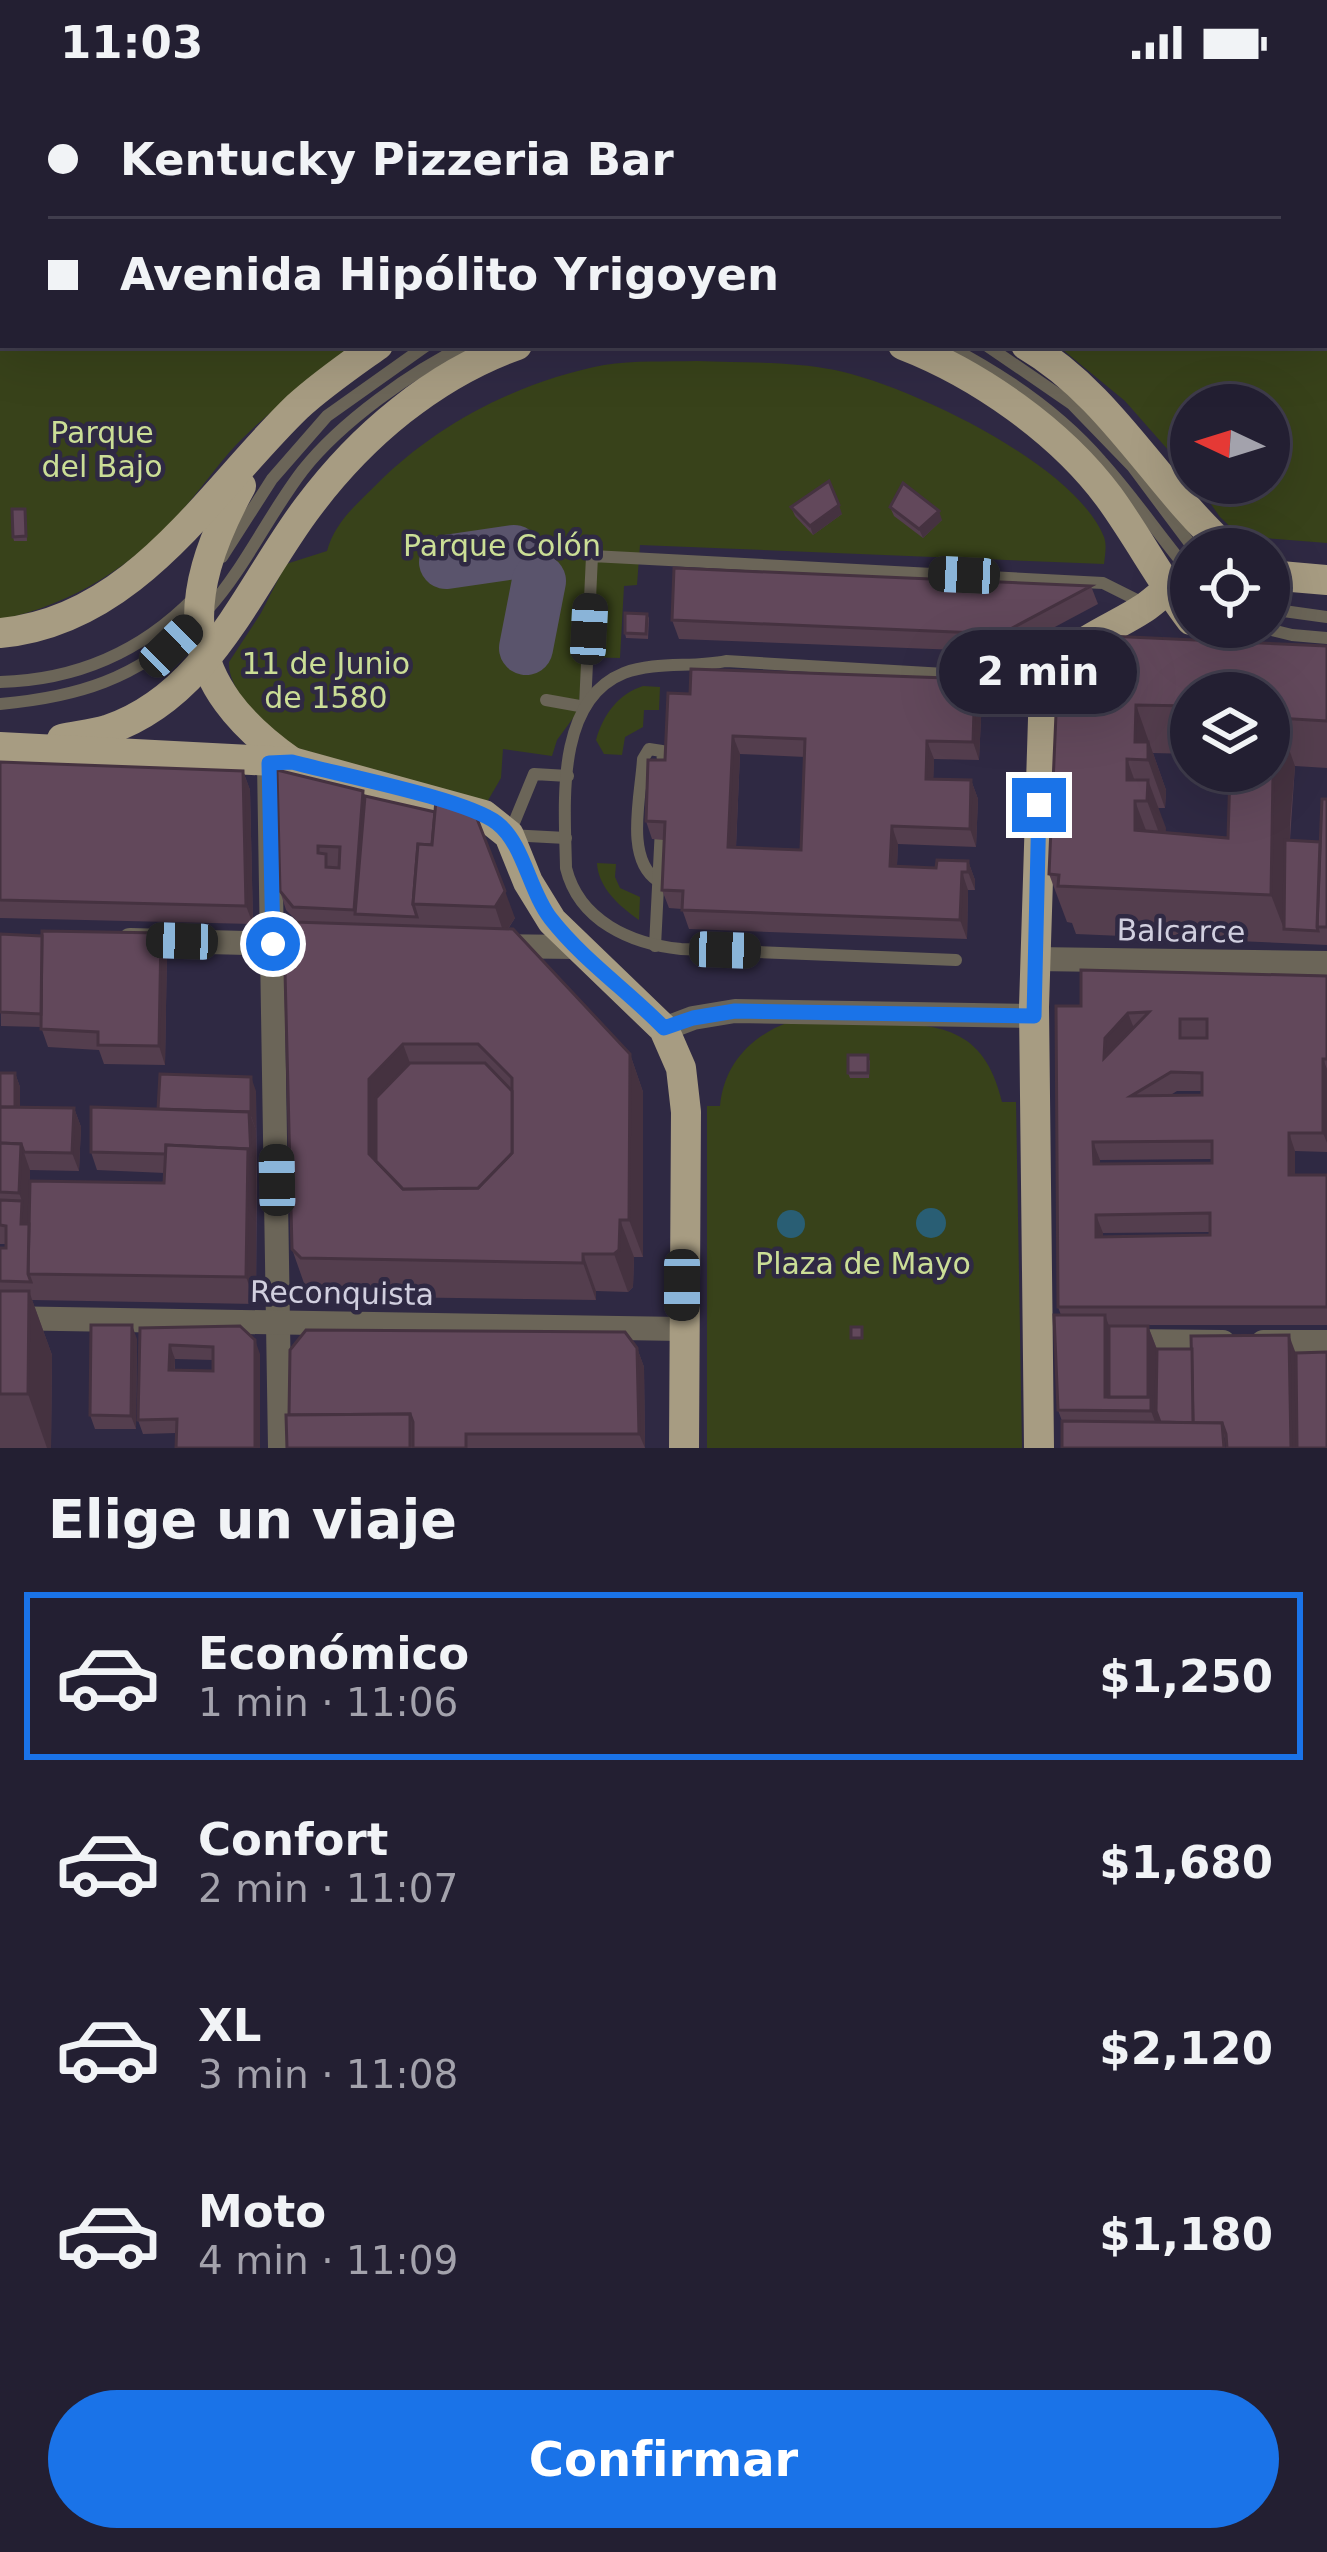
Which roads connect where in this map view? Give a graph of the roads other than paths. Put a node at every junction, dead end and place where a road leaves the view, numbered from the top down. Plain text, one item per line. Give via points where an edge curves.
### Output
1 (374, 348) edge
2 (423, 348) edge
3 (460, 348) edge
4 (511, 348) edge
5 (911, 348) edge
6 (952, 348) edge
7 (990, 348) edge
8 (1030, 348) edge
9 (265, 445) junction
10 (1170, 528) edge
11 (1177, 528) edge
12 (1170, 539) edge
13 (1170, 547) edge
14 (1170, 571) edge
15 (1290, 577) edge
16 (1327, 580) edge
17 (1170, 584) edge
18 (198, 607) junction
19 (1290, 612) edge
20 (1327, 617) edge
21 (0, 633) edge
22 (1292, 635) edge
23 (1327, 638) edge
24 (1066, 655) junction
25 (206, 658) junction
26 (1113, 660) edge
27 (1046, 680) junction
28 (0, 682) edge
29 (546, 700) dead end
30 (0, 704) edge
31 (585, 707) junction
32 (10, 747) edge
33 (281, 763) junction
34 (568, 776) junction
35 (663, 778) edge
36 (662, 812) edge
37 (509, 835) junction
38 (566, 838) junction
39 (658, 881) junction
40 (114, 939) edge
41 (273, 944) junction
42 (320, 944) edge
43 (460, 946) edge
44 (655, 946) junction
45 (578, 947) junction
46 (1034, 959) junction
47 (956, 960) dead end
48 (1327, 963) edge
49 (1034, 1016) junction
50 (664, 1028) junction
51 (0, 1318) edge
52 (279, 1322) junction
53 (682, 1329) junction
54 (1105, 1341) edge
55 (1327, 1342) edge
56 (280, 1448) edge
57 (684, 1448) edge
58 (1039, 1448) edge

1 - 9 main road via 295,409
2 - 18 lane via 327,416 293,453
3 - 18 lane via 384,395 306,466 220,596
4 - 25 main road via 431,389 352,454
5 - 13 main road via 980,384
6 - 12 lane via 1002,375 1067,427
7 - 10 lane via 1072,404 1132,466
8 - 11 main road via 1144,452
9 - 18 main road via 225,515
9 - 21 main road via 119,587
14 - 31 lane via 1102,583 592,556
15 - 16 main road
17 - 24 main road
18 - 25 main road
18 - 28 lane via 94,666
18 - 30 lane via 171,646 139,668 54,700
19 - 20 lane
22 - 23 lane
24 - 26 main road
24 - 27 main road
25 - 32 main road via 157,702 107,730
25 - 33 main road via 234,712
27 - 31 lane via 726,662 627,672
27 - 46 main road
29 - 31 lane
31 - 34 lane
32 - 33 main road
33 - 37 main road via 466,808
33 - 41 street
34 - 37 lane via 534,774
34 - 38 lane
35 - 39 lane via 662,752 649,749 639,855
36 - 39 lane
37 - 38 lane
37 - 45 main road via 542,905
38 - 44 lane via 569,880 587,908
39 - 44 lane
40 - 41 street
41 - 42 street
41 - 52 street
43 - 45 street
44 - 47 lane
45 - 50 main road
46 - 48 street, Balcarce
46 - 49 main road
49 - 50 street via 735,1011
49 - 58 main road via 1049,1341
50 - 53 main road via 684,1083
51 - 52 street, Reconquista
52 - 53 street, Reconquista
52 - 56 street
53 - 57 main road
54 - 55 street

